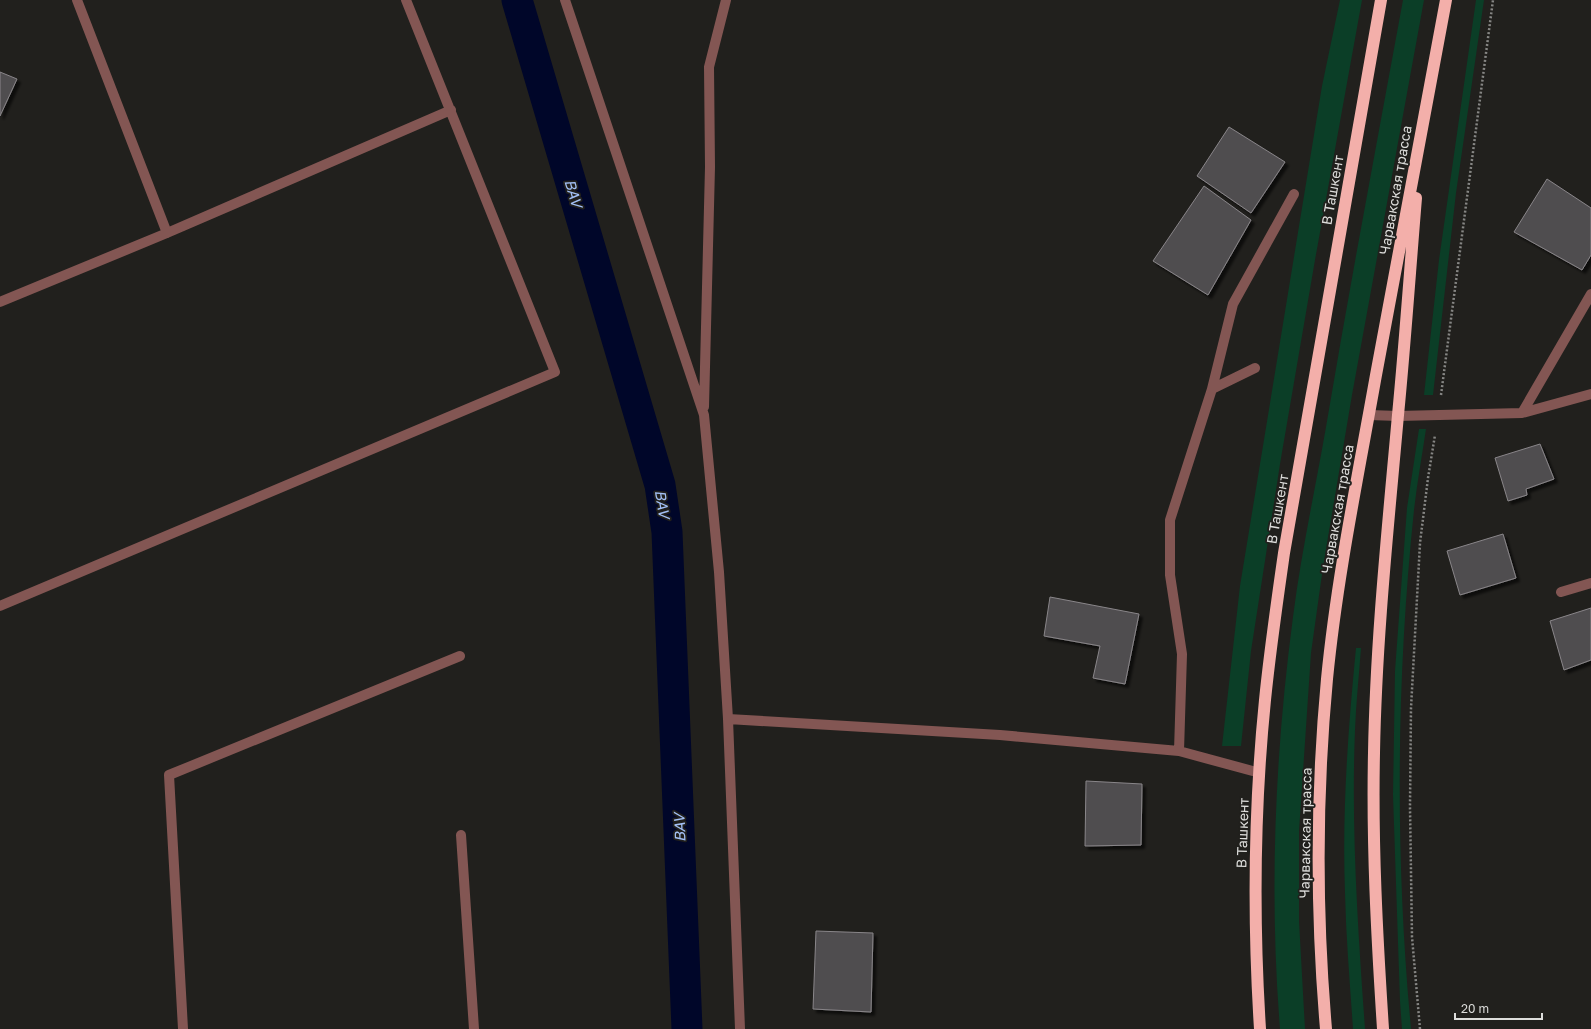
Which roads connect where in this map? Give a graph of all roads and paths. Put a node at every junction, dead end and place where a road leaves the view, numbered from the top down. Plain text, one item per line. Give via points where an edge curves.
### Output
1 (77, 0) edge
2 (406, 0) edge
3 (565, 0) edge
4 (726, 0) edge
5 (1381, 0) edge
6 (1446, 0) edge
7 (1493, 0) edge
8 (451, 110) junction
9 (1421, 136) junction
10 (1294, 194) dead end
11 (167, 233) junction
12 (1591, 294) edge
13 (0, 302) edge
14 (1255, 368) dead end
15 (1212, 389) junction
16 (1591, 394) edge
17 (1522, 413) junction
18 (704, 415) junction
19 (1369, 415) junction
20 (1438, 415) junction
21 (1398, 416) junction
22 (1591, 583) edge
23 (1561, 592) dead end
24 (0, 606) edge
25 (460, 656) dead end
26 (728, 719) junction
27 (1179, 751) junction
28 (1260, 773) junction
29 (461, 835) dead end
30 (183, 1029) edge
31 (474, 1029) edge
32 (740, 1029) edge
33 (1260, 1029) edge
34 (1326, 1029) edge
35 (1383, 1029) edge
36 (1420, 1029) edge

1 - 11 street
2 - 8 street
3 - 18 street
4 - 18 street via 709,68 710,167
5 - 28 highway, В Ташкент via 1284,553 1265,700
6 - 9 highway, Чарвакская трасса
7 - 20 path
8 - 11 street
8 - 24 street via 555,372
9 - 19 highway, Чарвакская трасса
9 - 21 highway
10 - 15 street via 1233,304
11 - 13 street
12 - 17 street
14 - 15 street
15 - 27 street via 1170,520 1170,575 1182,654
16 - 17 street
17 - 20 street
18 - 26 street via 719,572
19 - 21 street
19 - 34 highway, Чарвакская трасса via 1349,521 1333,629 1323,736 1319,795 1319,899
20 - 21 street
20 - 36 path via 1420,543 1411,708 1412,937
21 - 35 highway via 1385,554 1374,751 1373,844
22 - 23 street
25 - 30 street via 170,775
26 - 27 street via 1000,735
26 - 32 street
27 - 28 street
28 - 33 highway, В Ташкент via 1256,847
29 - 31 street

